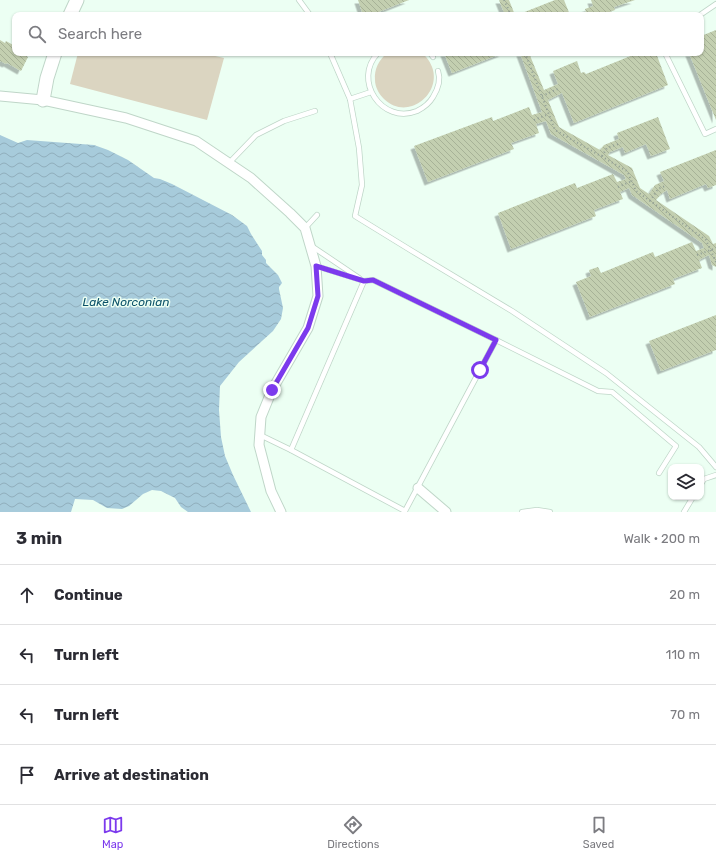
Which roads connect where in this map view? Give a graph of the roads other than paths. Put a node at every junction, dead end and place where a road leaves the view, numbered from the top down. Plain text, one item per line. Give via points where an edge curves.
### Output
1 (77, 0) edge
2 (299, 0) edge
3 (716, 4) edge
4 (71, 12) edge
5 (308, 12) edge
6 (704, 12) edge
7 (54, 56) edge
8 (331, 56) edge
9 (375, 56) edge
10 (666, 56) edge
11 (438, 71) dead end
12 (371, 92) junction
13 (0, 96) edge
14 (350, 99) junction
15 (43, 100) junction
16 (315, 111) dead end
17 (716, 128) edge
18 (229, 163) junction
19 (317, 215) dead end
20 (305, 228) junction
21 (310, 244) junction
22 (316, 266) junction
23 (364, 281) junction
24 (496, 340) junction
25 (260, 435) junction
26 (292, 450) junction
27 (716, 467) edge
28 (659, 473) dead end
29 (716, 475) edge
30 (704, 479) edge
31 (418, 488) junction
32 (691, 500) edge
33 (281, 512) edge
34 (446, 512) edge
35 (522, 512) edge
36 (550, 512) edge
37 (684, 512) edge

1 - 4 street
2 - 5 lane
3 - 6 lane
7 - 15 street
8 - 14 lane
9 - 12 lane via 368,73
10 - 17 lane via 705,134
11 - 12 lane via 440,76 436,93 422,108 413,112 393,112 376,100
12 - 14 lane
13 - 15 street
14 - 27 lane via 359,148 362,185 355,216 512,311 606,373 699,447
15 - 18 street via 126,118 196,141
16 - 18 lane via 284,121 256,135
18 - 20 street via 251,178
19 - 20 lane
20 - 21 street
21 - 22 street
21 - 23 lane
22 - 23 lane
22 - 25 street via 318,296 308,328 272,390 262,417
23 - 24 lane via 373,280
23 - 26 lane
24 - 28 lane via 598,391 612,392 676,446
24 - 31 lane
25 - 26 lane
25 - 33 street via 259,445 271,491
26 - 31 lane via 405,511
29 - 30 lane
31 - 34 street
32 - 37 lane
35 - 36 lane

